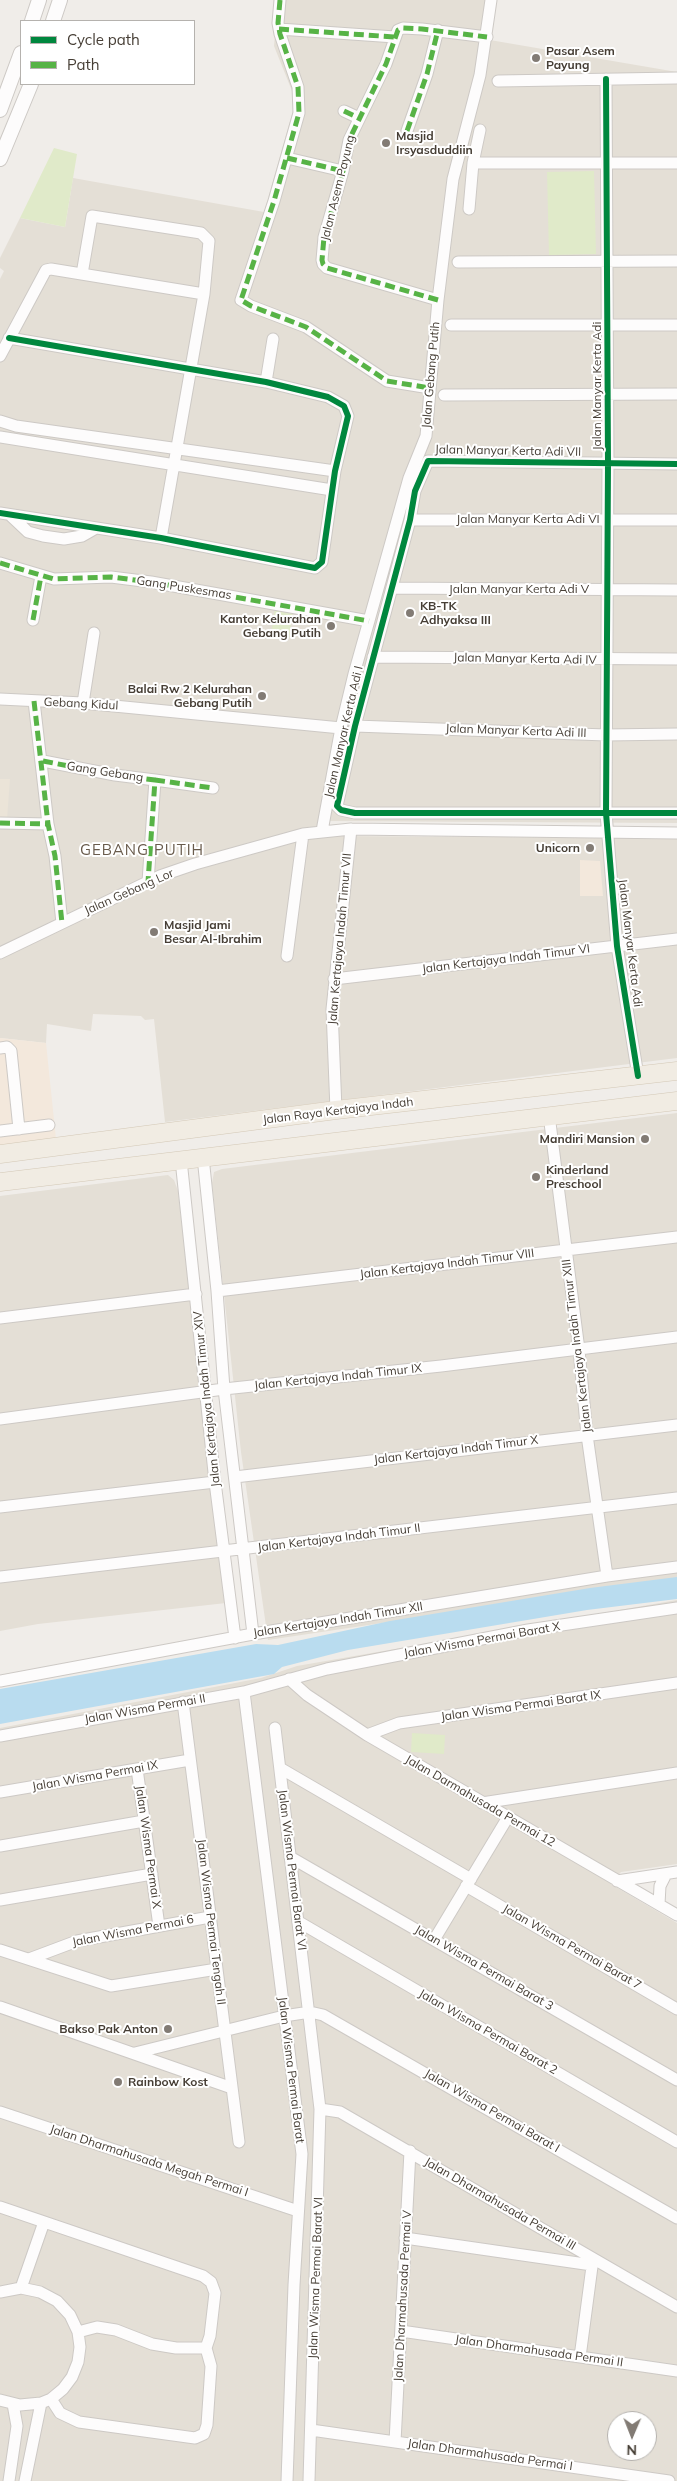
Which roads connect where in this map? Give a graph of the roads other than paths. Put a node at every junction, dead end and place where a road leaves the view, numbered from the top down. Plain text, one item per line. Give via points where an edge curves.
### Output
1 (39, 0) edge
2 (60, 0) edge
3 (280, 0) edge
4 (491, 0) edge
5 (32, 20) edge
6 (53, 20) edge
7 (279, 29) junction
8 (438, 30) junction
9 (395, 37) junction
10 (487, 37) junction
11 (20, 55) edge
12 (677, 78) edge
13 (606, 79) junction
14 (498, 81) dead end
15 (31, 85) edge
16 (0, 110) edge
17 (344, 111) dead end
18 (359, 118) junction
19 (480, 130) dead end
20 (407, 131) dead end
21 (5, 137) edge
22 (287, 158) junction
23 (0, 159) edge
24 (473, 163) junction
25 (677, 163) edge
26 (606, 164) junction
27 (343, 171) junction
28 (469, 209) dead end
29 (677, 261) edge
30 (458, 262) dead end
31 (607, 262) junction
32 (82, 274) junction
33 (204, 294) junction
34 (438, 300) junction
35 (608, 325) junction
36 (677, 325) edge
37 (451, 326) dead end
38 (9, 338) junction
39 (273, 339) dead end
40 (0, 356) edge
41 (192, 370) junction
42 (266, 382) junction
43 (430, 388) junction
44 (608, 394) junction
45 (677, 394) edge
46 (444, 395) dead end
47 (0, 422) edge
48 (0, 437) edge
49 (177, 448) junction
50 (428, 461) joint
51 (175, 464) junction
52 (608, 464) junction
53 (677, 464) edge
54 (335, 471) junction
55 (332, 490) junction
56 (5, 514) edge
57 (608, 519) junction
58 (410, 520) junction
59 (677, 520) edge
60 (96, 528) junction
61 (161, 538) junction
62 (0, 563) edge
63 (41, 576) junction
64 (392, 588) junction
65 (608, 590) junction
66 (677, 590) edge
67 (33, 620) dead end
68 (369, 620) junction
69 (94, 633) dead end
70 (374, 657) junction
71 (677, 659) edge
72 (608, 660) junction
73 (0, 699) edge
74 (34, 702) junction
75 (83, 703) junction
76 (354, 726) junction
77 (341, 728) junction
78 (677, 734) edge
79 (606, 735) junction
80 (43, 761) junction
81 (155, 780) junction
82 (213, 788) dead end
83 (677, 813) edge
84 (0, 823) edge
85 (607, 823) junction
86 (48, 824) junction
87 (351, 829) junction
88 (322, 831) junction
89 (677, 833) edge
90 (303, 834) junction
91 (148, 882) junction
92 (62, 923) junction
93 (677, 939) edge
94 (617, 946) junction
95 (0, 953) edge
96 (287, 956) dead end
97 (334, 978) junction
98 (0, 1048) edge
99 (677, 1071) edge
100 (638, 1076) junction
101 (677, 1101) edge
102 (641, 1104) junction
103 (336, 1110) junction
104 (549, 1115) junction
105 (49, 1125) dead end
106 (19, 1128) junction
107 (0, 1131) edge
108 (176, 1132) junction
109 (0, 1154) edge
110 (203, 1157) junction
111 (181, 1160) junction
112 (0, 1182) edge
113 (677, 1237) edge
114 (565, 1251) junction
115 (217, 1291) junction
116 (196, 1294) junction
117 (0, 1318) edge
118 (677, 1337) edge
119 (579, 1350) junction
120 (224, 1389) junction
121 (205, 1392) junction
122 (0, 1418) edge
123 (677, 1425) edge
124 (587, 1435) junction
125 (235, 1477) junction
126 (215, 1482) junction
127 (677, 1498) edge
128 (0, 1507) edge
129 (598, 1507) junction
130 (242, 1549) junction
131 (224, 1551) junction
132 (677, 1567) edge
133 (607, 1576) junction
134 (0, 1577) edge
135 (677, 1608) edge
136 (253, 1634) junction
137 (235, 1638) junction
138 (289, 1679) junction
139 (0, 1681) edge
140 (677, 1683) edge
141 (244, 1692) junction
142 (183, 1702) junction
143 (275, 1728) dead end
144 (367, 1734) junction
145 (0, 1736) edge
146 (190, 1760) junction
147 (280, 1768) junction
148 (137, 1769) junction
149 (677, 1773) edge
150 (0, 1792) edge
151 (482, 1803) junction
152 (508, 1817) junction
153 (144, 1821) junction
154 (0, 1846) edge
155 (290, 1857) junction
156 (152, 1874) junction
157 (666, 1874) edge
158 (617, 1881) junction
159 (469, 1882) junction
160 (0, 1900) edge
161 (654, 1901) junction
162 (677, 1915) edge
163 (210, 1917) junction
164 (299, 1922) junction
165 (159, 1926) junction
166 (434, 1940) junction
167 (0, 1950) edge
168 (29, 1959) junction
169 (217, 1969) junction
170 (0, 2007) edge
171 (677, 2009) edge
172 (306, 2013) junction
173 (286, 2015) junction
174 (224, 2030) junction
175 (134, 2052) junction
176 (677, 2080) edge
177 (232, 2088) junction
178 (320, 2109) junction
179 (0, 2112) edge
180 (238, 2142) dead end
181 (677, 2142) edge
182 (410, 2151) junction
183 (0, 2207) edge
184 (298, 2211) junction
185 (677, 2218) edge
186 (44, 2222) junction
187 (406, 2238) junction
188 (592, 2261) junction
189 (294, 2285) junction
190 (315, 2285) junction
191 (21, 2288) junction
192 (0, 2291) edge
193 (677, 2308) edge
194 (401, 2331) junction
195 (78, 2332) junction
196 (206, 2348) junction
197 (580, 2357) junction
198 (677, 2371) edge
199 (0, 2400) edge
200 (46, 2401) junction
201 (13, 2404) junction
202 (311, 2430) junction
203 (395, 2442) junction
204 (9, 2481) edge
205 (25, 2481) edge
206 (287, 2481) edge
207 (309, 2481) edge
208 (669, 2481) edge

1 - 5 street
2 - 6 street
3 - 7 street
4 - 10 street, Jalan Gebang Putih
7 - 9 street
7 - 22 street via 300,101
8 - 9 street via 403,28
8 - 10 street
8 - 20 street via 428,74
9 - 18 street, Jalan Asem Payung via 386,64
10 - 34 street, Jalan Gebang Putih via 453,179
11 - 16 street
12 - 13 street
13 - 14 street
13 - 26 street, Jalan Manyar Kerta Adi
15 - 21 street
17 - 18 street
18 - 27 street, Jalan Asem Payung via 349,140
19 - 24 street
21 - 23 street
22 - 27 street
22 - 43 street via 241,300 306,327 387,381
24 - 26 street
24 - 28 street
25 - 26 street
26 - 31 street, Jalan Manyar Kerta Adi
27 - 34 street, Jalan Asem Payung via 324,237 323,264
29 - 31 street
30 - 31 street
31 - 35 street, Jalan Manyar Kerta Adi
32 - 33 street
32 - 33 street via 90,218 94,216 201,233 209,241
32 - 38 street via 46,270
33 - 41 street
34 - 43 street, Jalan Gebang Putih
35 - 36 street
35 - 37 street
35 - 44 street, Jalan Manyar Kerta Adi
38 - 40 street
38 - 41 street
39 - 42 street
41 - 42 street
41 - 49 street
42 - 54 street via 328,397 344,406 348,416
43 - 68 street, Jalan Gebang Putih via 426,436 409,478
44 - 45 street
44 - 46 street
44 - 52 street, Jalan Manyar Kerta Adi
47 - 49 street
48 - 51 street
49 - 51 street
49 - 54 street
50 - 52 street, Jalan Manyar Kerta Adi VII
50 - 58 street, Jalan Manyar Kerta Adi I via 415,491
51 - 55 street
51 - 61 street
52 - 53 street, Jalan Manyar Kerta Adi VII
52 - 57 street, Jalan Manyar Kerta Adi
54 - 55 street
55 - 61 street via 322,562 315,568
56 - 60 street
56 - 60 street via 28,532 43,536 64,539 82,536
57 - 58 street, Jalan Manyar Kerta Adi VI
57 - 59 street, Jalan Manyar Kerta Adi VI
57 - 65 street, Jalan Manyar Kerta Adi
58 - 64 street, Jalan Manyar Kerta Adi I
60 - 61 street
62 - 63 street, Gang Puskesmas
63 - 67 street
63 - 68 street, Gang Puskesmas via 69,580 111,577 151,582
64 - 65 street, Jalan Manyar Kerta Adi V
64 - 70 street, Jalan Manyar Kerta Adi I
65 - 66 street, Jalan Manyar Kerta Adi V
65 - 72 street, Jalan Manyar Kerta Adi
68 - 77 street, Jalan Gebang Putih
69 - 75 street
70 - 72 street, Jalan Manyar Kerta Adi IV
70 - 76 street, Jalan Manyar Kerta Adi I
71 - 72 street, Jalan Manyar Kerta Adi IV
72 - 79 street, Jalan Manyar Kerta Adi
73 - 74 street, Gebang Kidul
74 - 75 street, Gebang Kidul
74 - 80 street
75 - 77 street, Gebang Kidul
76 - 79 street, Jalan Manyar Kerta Adi III
76 - 85 street, Jalan Manyar Kerta Adi I via 338,799 338,808 347,813
77 - 88 street, Jalan Gebang Putih
78 - 79 street, Jalan Manyar Kerta Adi III
79 - 85 street, Jalan Manyar Kerta Adi
80 - 81 street, Gang Gebang
80 - 86 street
81 - 82 street
81 - 91 street, Gang Gebang
83 - 85 street
84 - 86 street
85 - 87 street
85 - 89 street
85 - 94 street, Jalan Manyar Kerta Adi
86 - 92 street
87 - 88 street
87 - 97 street, Jalan Kertajaya Indah Timur VII
88 - 90 street, Jalan Gebang Lor
90 - 91 street, Jalan Gebang Lor via 195,864
90 - 96 street
91 - 92 street, Jalan Gebang Lor
92 - 95 street, Jalan Gebang Lor
93 - 94 street, Jalan Kertajaya Indah Timur VI
94 - 97 street, Jalan Kertajaya Indah Timur VI
94 - 100 street, Jalan Manyar Kerta Adi
97 - 103 street, Jalan Kertajaya Indah Timur VII via 331,1031
98 - 106 street via 11,1051
99 - 100 main road, Jalan Raya Kertajaya Indah
100 - 102 main road
100 - 103 main road, Jalan Raya Kertajaya Indah
101 - 102 main road
102 - 104 main road
103 - 108 main road, Jalan Raya Kertajaya Indah
104 - 110 main road
104 - 114 street, Jalan Kertajaya Indah Timur XIII
105 - 106 street
106 - 107 street
108 - 109 main road, Jalan Raya Kertajaya Indah
108 - 111 main road
110 - 111 main road
110 - 115 street, Jalan Kertajaya Indah Timur XIV
111 - 112 main road
111 - 116 street, Jalan Kertajaya Indah Timur XIV
113 - 114 street, Jalan Kertajaya Indah Timur VIII
114 - 115 street, Jalan Kertajaya Indah Timur VIII
114 - 119 street, Jalan Kertajaya Indah Timur XIII
115 - 120 street, Jalan Kertajaya Indah Timur XIV
116 - 117 street
116 - 121 street, Jalan Kertajaya Indah Timur XIV
118 - 119 street, Jalan Kertajaya Indah Timur IX
119 - 120 street, Jalan Kertajaya Indah Timur IX
119 - 124 street, Jalan Kertajaya Indah Timur XIII
120 - 121 street, Jalan Kertajaya Indah Timur IX
120 - 125 street, Jalan Kertajaya Indah Timur XIV
121 - 122 street, Jalan Kertajaya Indah Timur IX
121 - 126 street, Jalan Kertajaya Indah Timur XIV
123 - 124 street, Jalan Kertajaya Indah Timur X
124 - 125 street, Jalan Kertajaya Indah Timur X
124 - 129 street, Jalan Kertajaya Indah Timur XIII
125 - 130 street, Jalan Kertajaya Indah Timur XIV
126 - 128 street
126 - 131 street, Jalan Kertajaya Indah Timur XIV
127 - 129 street, Jalan Kertajaya Indah Timur II
129 - 130 street, Jalan Kertajaya Indah Timur II
129 - 133 street, Jalan Kertajaya Indah Timur XIII
130 - 131 street, Jalan Kertajaya Indah Timur II
130 - 136 street, Jalan Kertajaya Indah Timur XIV
131 - 134 street, Jalan Kertajaya Indah Timur II
131 - 137 street, Jalan Kertajaya Indah Timur XIV
132 - 133 street, Jalan Kertajaya Indah Timur XII
133 - 136 street, Jalan Kertajaya Indah Timur XII
135 - 138 street, Jalan Wisma Permai Barat X via 528,1630
136 - 137 street, Jalan Kertajaya Indah Timur XII
137 - 139 street, Jalan Kertajaya Indah Timur XII
138 - 141 street, Jalan Wisma Permai II
138 - 144 street, Jalan Darmahusada Permai 12 via 307,1695
140 - 144 street, Jalan Wisma Permai Barat IX via 399,1723
141 - 142 street, Jalan Wisma Permai II
141 - 173 street, Jalan Wisma Permai Barat
142 - 145 street, Jalan Wisma Permai II
142 - 146 street, Jalan Wisma Permai Tengah II
143 - 147 street, Jalan Wisma Permai Barat VI
144 - 151 street, Jalan Darmahusada Permai 12
146 - 148 street, Jalan Wisma Permai IX
146 - 163 street, Jalan Wisma Permai Tengah II
147 - 155 street, Jalan Wisma Permai Barat VI
147 - 159 street, Jalan Wisma Permai Barat 7
148 - 150 street, Jalan Wisma Permai IX
148 - 153 street, Jalan Wisma Permai X
149 - 151 street
151 - 152 street, Jalan Darmahusada Permai 12
152 - 158 street, Jalan Darmahusada Permai 12
152 - 159 street
153 - 154 street
153 - 156 street, Jalan Wisma Permai X
155 - 164 street, Jalan Wisma Permai Barat VI
155 - 166 street, Jalan Wisma Permai Barat 3
156 - 160 street
156 - 165 street, Jalan Wisma Permai X
157 - 158 street
157 - 161 street via 648,1891
158 - 161 street, Jalan Darmahusada Permai 12
159 - 166 street
159 - 171 street, Jalan Wisma Permai Barat 7
161 - 162 street, Jalan Darmahusada Permai 12
163 - 165 street, Jalan Wisma Permai 6
163 - 169 street, Jalan Wisma Permai Tengah II
164 - 172 street, Jalan Wisma Permai Barat VI
164 - 181 street, Jalan Wisma Permai Barat 2
165 - 168 street, Jalan Wisma Permai 6 via 76,1941
166 - 176 street, Jalan Wisma Permai Barat 3
167 - 168 street
168 - 169 street via 66,1973 118,1986
169 - 174 street, Jalan Wisma Permai Tengah II
170 - 175 street
172 - 173 street
172 - 178 street, Jalan Wisma Permai Barat VI via 318,2074
172 - 185 street, Jalan Wisma Permai Barat I via 332,2018
173 - 174 street
173 - 184 street, Jalan Wisma Permai Barat via 302,2154
174 - 175 street
174 - 177 street, Jalan Wisma Permai Tengah II
175 - 177 street
177 - 180 street, Jalan Wisma Permai Tengah II
178 - 182 street, Jalan Dharmahusada Permai III via 340,2112
178 - 190 street, Jalan Wisma Permai Barat VI
179 - 184 street, Jalan Dharmahusada Megah Permai I
182 - 187 street, Jalan Dharmahusada Permai V
182 - 188 street, Jalan Dharmahusada Permai III
183 - 186 street
184 - 189 street, Jalan Wisma Permai Barat
186 - 191 street
186 - 196 street via 203,2276 211,2282 215,2293
187 - 188 street
187 - 194 street, Jalan Dharmahusada Permai V
188 - 193 street, Jalan Dharmahusada Permai III
188 - 197 street
189 - 190 street
189 - 206 street, Jalan Wisma Permai Barat
190 - 202 street, Jalan Wisma Permai Barat VI
191 - 192 street
191 - 195 street via 40,2292 56,2301 70,2315
194 - 197 street, Jalan Dharmahusada Permai II
194 - 203 street, Jalan Dharmahusada Permai V
195 - 196 street via 96,2327 116,2330 152,2344
195 - 200 street via 80,2347 72,2377 63,2389
196 - 200 street via 211,2366 207,2425 204,2434 195,2438 79,2422 60,2413
197 - 198 street, Jalan Dharmahusada Permai II
199 - 201 street
200 - 201 street
200 - 205 street
201 - 204 street via 16,2426
202 - 203 street, Jalan Dharmahusada Permai I
202 - 207 street, Jalan Wisma Permai Barat VI
203 - 208 street, Jalan Dharmahusada Permai I

